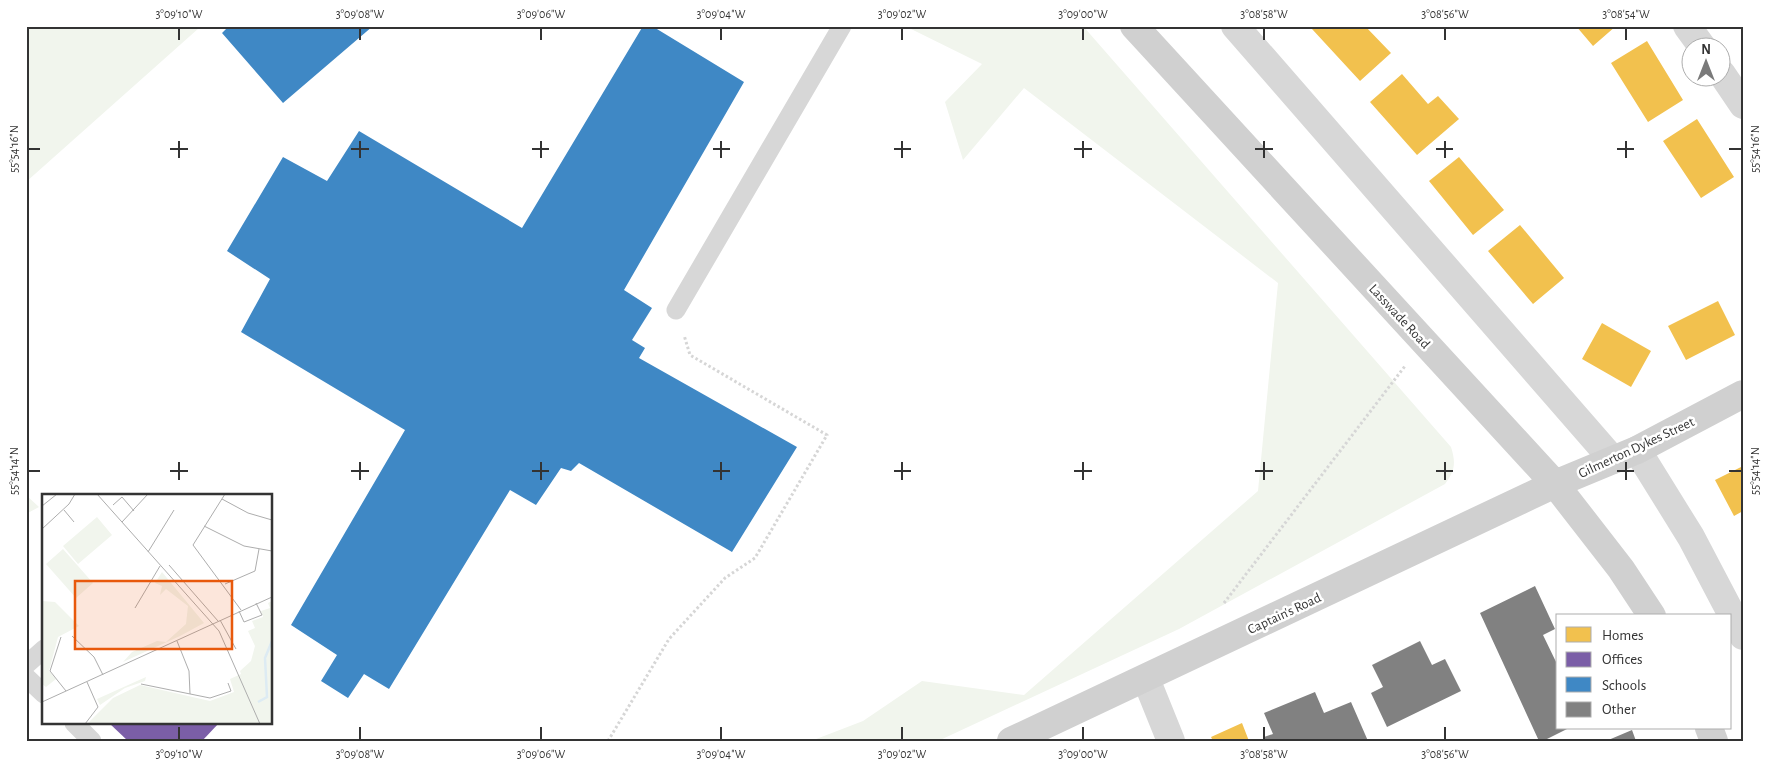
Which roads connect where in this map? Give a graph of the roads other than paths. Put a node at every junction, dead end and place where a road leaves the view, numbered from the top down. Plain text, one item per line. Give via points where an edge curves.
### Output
1 (842, 26) edge
2 (1134, 26) edge
3 (1235, 26) edge
4 (1731, 88) edge
5 (1743, 105) edge
6 (676, 310) road end
7 (1743, 394) edge
8 (1625, 455) junction
9 (1555, 484) junction
10 (1651, 614) edge
11 (1731, 614) edge
12 (1732, 615) edge
13 (1743, 636) edge
14 (42, 651) edge
15 (26, 665) edge
16 (26, 676) edge
17 (1146, 679) junction
18 (42, 692) edge
19 (75, 724) edge
20 (92, 741) edge
21 (1011, 741) edge
22 (1171, 741) edge

1 - 6 lane
2 - 9 street, Lasswade Road
3 - 8 street
4 - 5 street
7 - 8 street, Gilmerton Dykes Street
8 - 9 street, Gilmerton Dykes Street
8 - 11 street via 1691,537
9 - 10 street, Lasswade Road via 1621,569
9 - 17 street, Captain's Road
12 - 13 street
14 - 15 lane
16 - 18 lane
17 - 21 street, Captain's Road
17 - 22 street
19 - 20 lane

